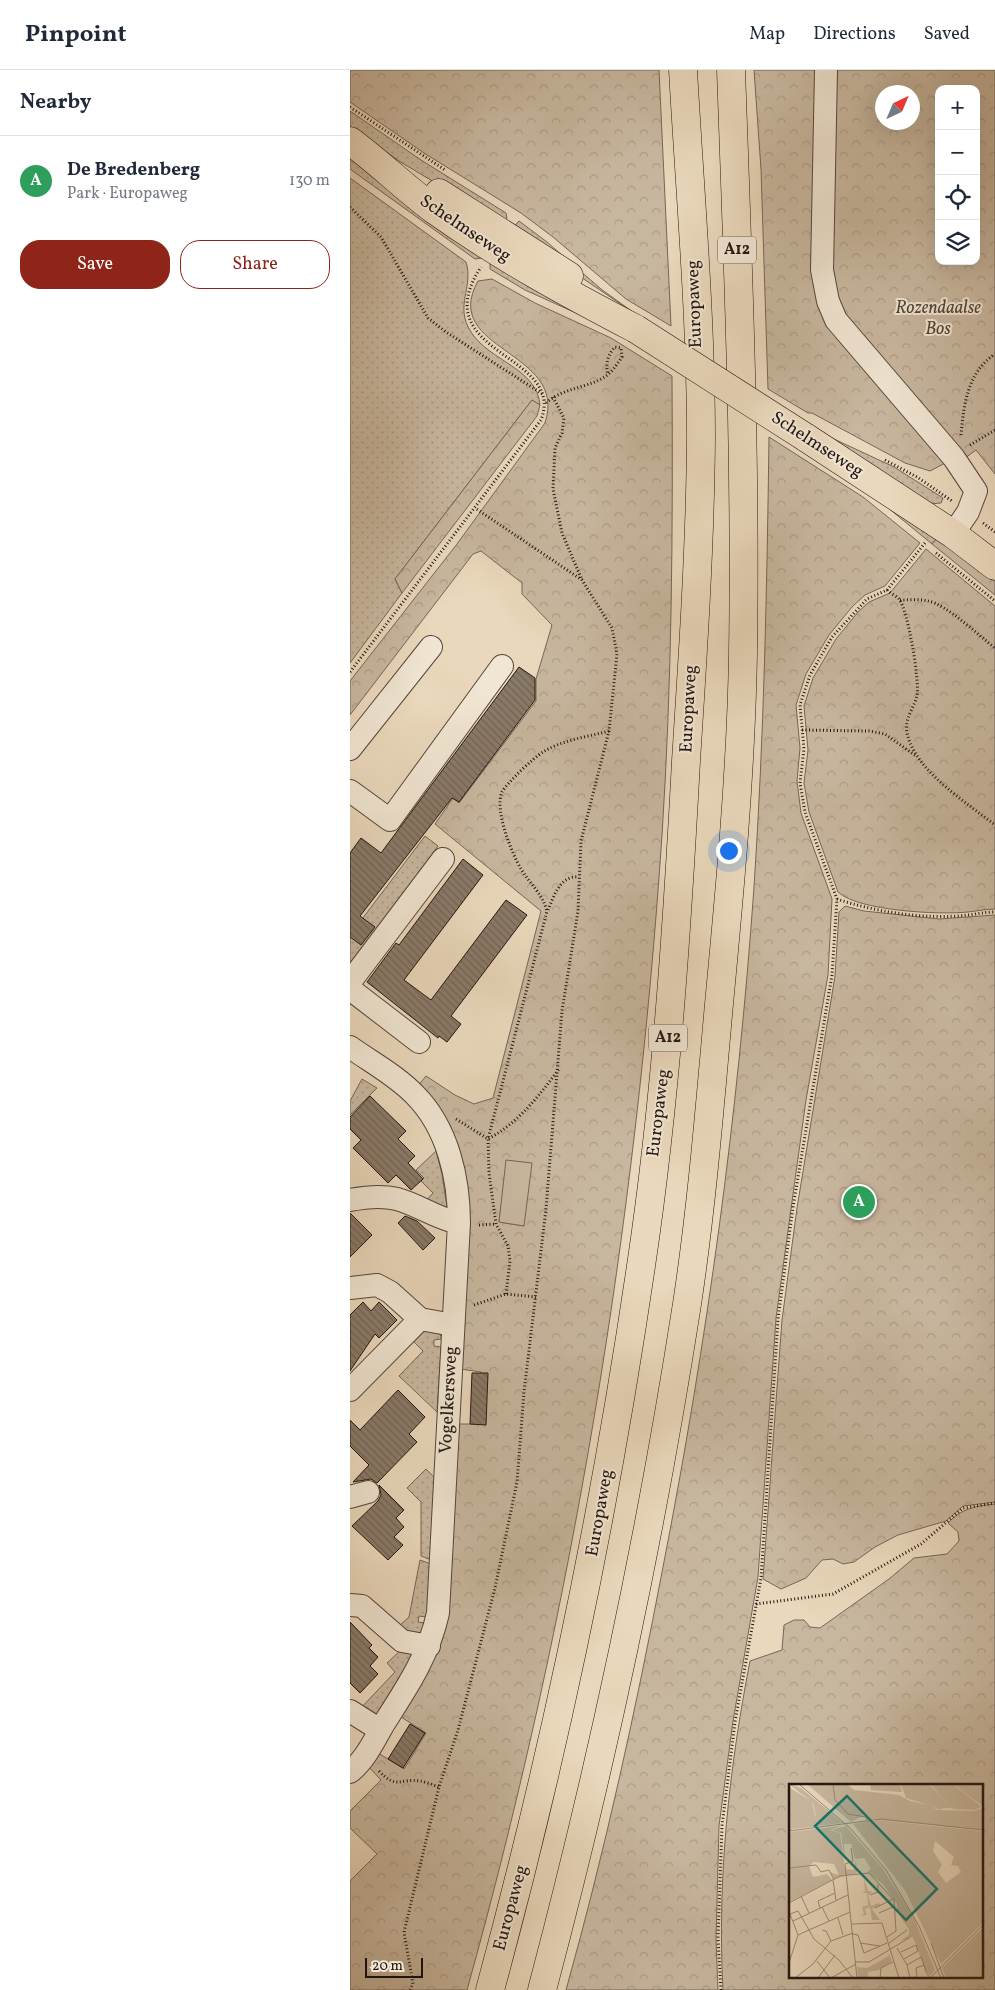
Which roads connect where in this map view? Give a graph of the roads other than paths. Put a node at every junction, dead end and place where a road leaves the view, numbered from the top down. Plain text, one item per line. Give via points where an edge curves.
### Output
1 (683, 70) edge
2 (730, 70) edge
3 (826, 70) edge
4 (353, 143) edge
5 (953, 534) junction
6 (995, 566) edge
7 (431, 647) dead end
8 (502, 666) dead end
9 (350, 749) edge
10 (350, 791) edge
11 (443, 859) dead end
12 (350, 982) edge
13 (350, 989) edge
14 (419, 1042) dead end
15 (350, 1048) edge
16 (350, 1200) edge
17 (459, 1224) junction
18 (350, 1288) edge
19 (420, 1319) junction
20 (453, 1320) junction
21 (350, 1390) edge
22 (350, 1605) edge
23 (429, 1646) junction
24 (350, 1711) edge
25 (380, 1730) junction
26 (357, 1764) edge
27 (490, 1990) edge
28 (542, 1990) edge

1 - 27 main road, Europaweg / A12 via 700,439 694,639 668,1034 642,1264 589,1576 519,1882
2 - 28 main road, A12 via 743,430 743,657 732,866 713,1069 687,1299 657,1481 622,1662 574,1871
3 - 5 street via 822,270 828,301 836,320 956,453 976,491 968,512
4 - 5 main road, Schelmseweg, bridge via 404,186 473,236 563,291 636,329
5 - 6 main road, Schelmseweg
7 - 9 street
8 - 10 street via 390,820
11 - 12 street
13 - 14 street
15 - 17 street, Vogelkersweg via 414,1094 431,1113 455,1175
16 - 17 street via 372,1196 397,1199
17 - 20 street, Vogelkersweg
18 - 19 street via 377,1285 390,1292
19 - 20 street
19 - 21 street
20 - 23 street, Vogelkersweg via 438,1612
22 - 23 street via 362,1606 402,1641
23 - 25 street, Vogelkersweg
24 - 25 street
25 - 26 street, Vogelkersweg

